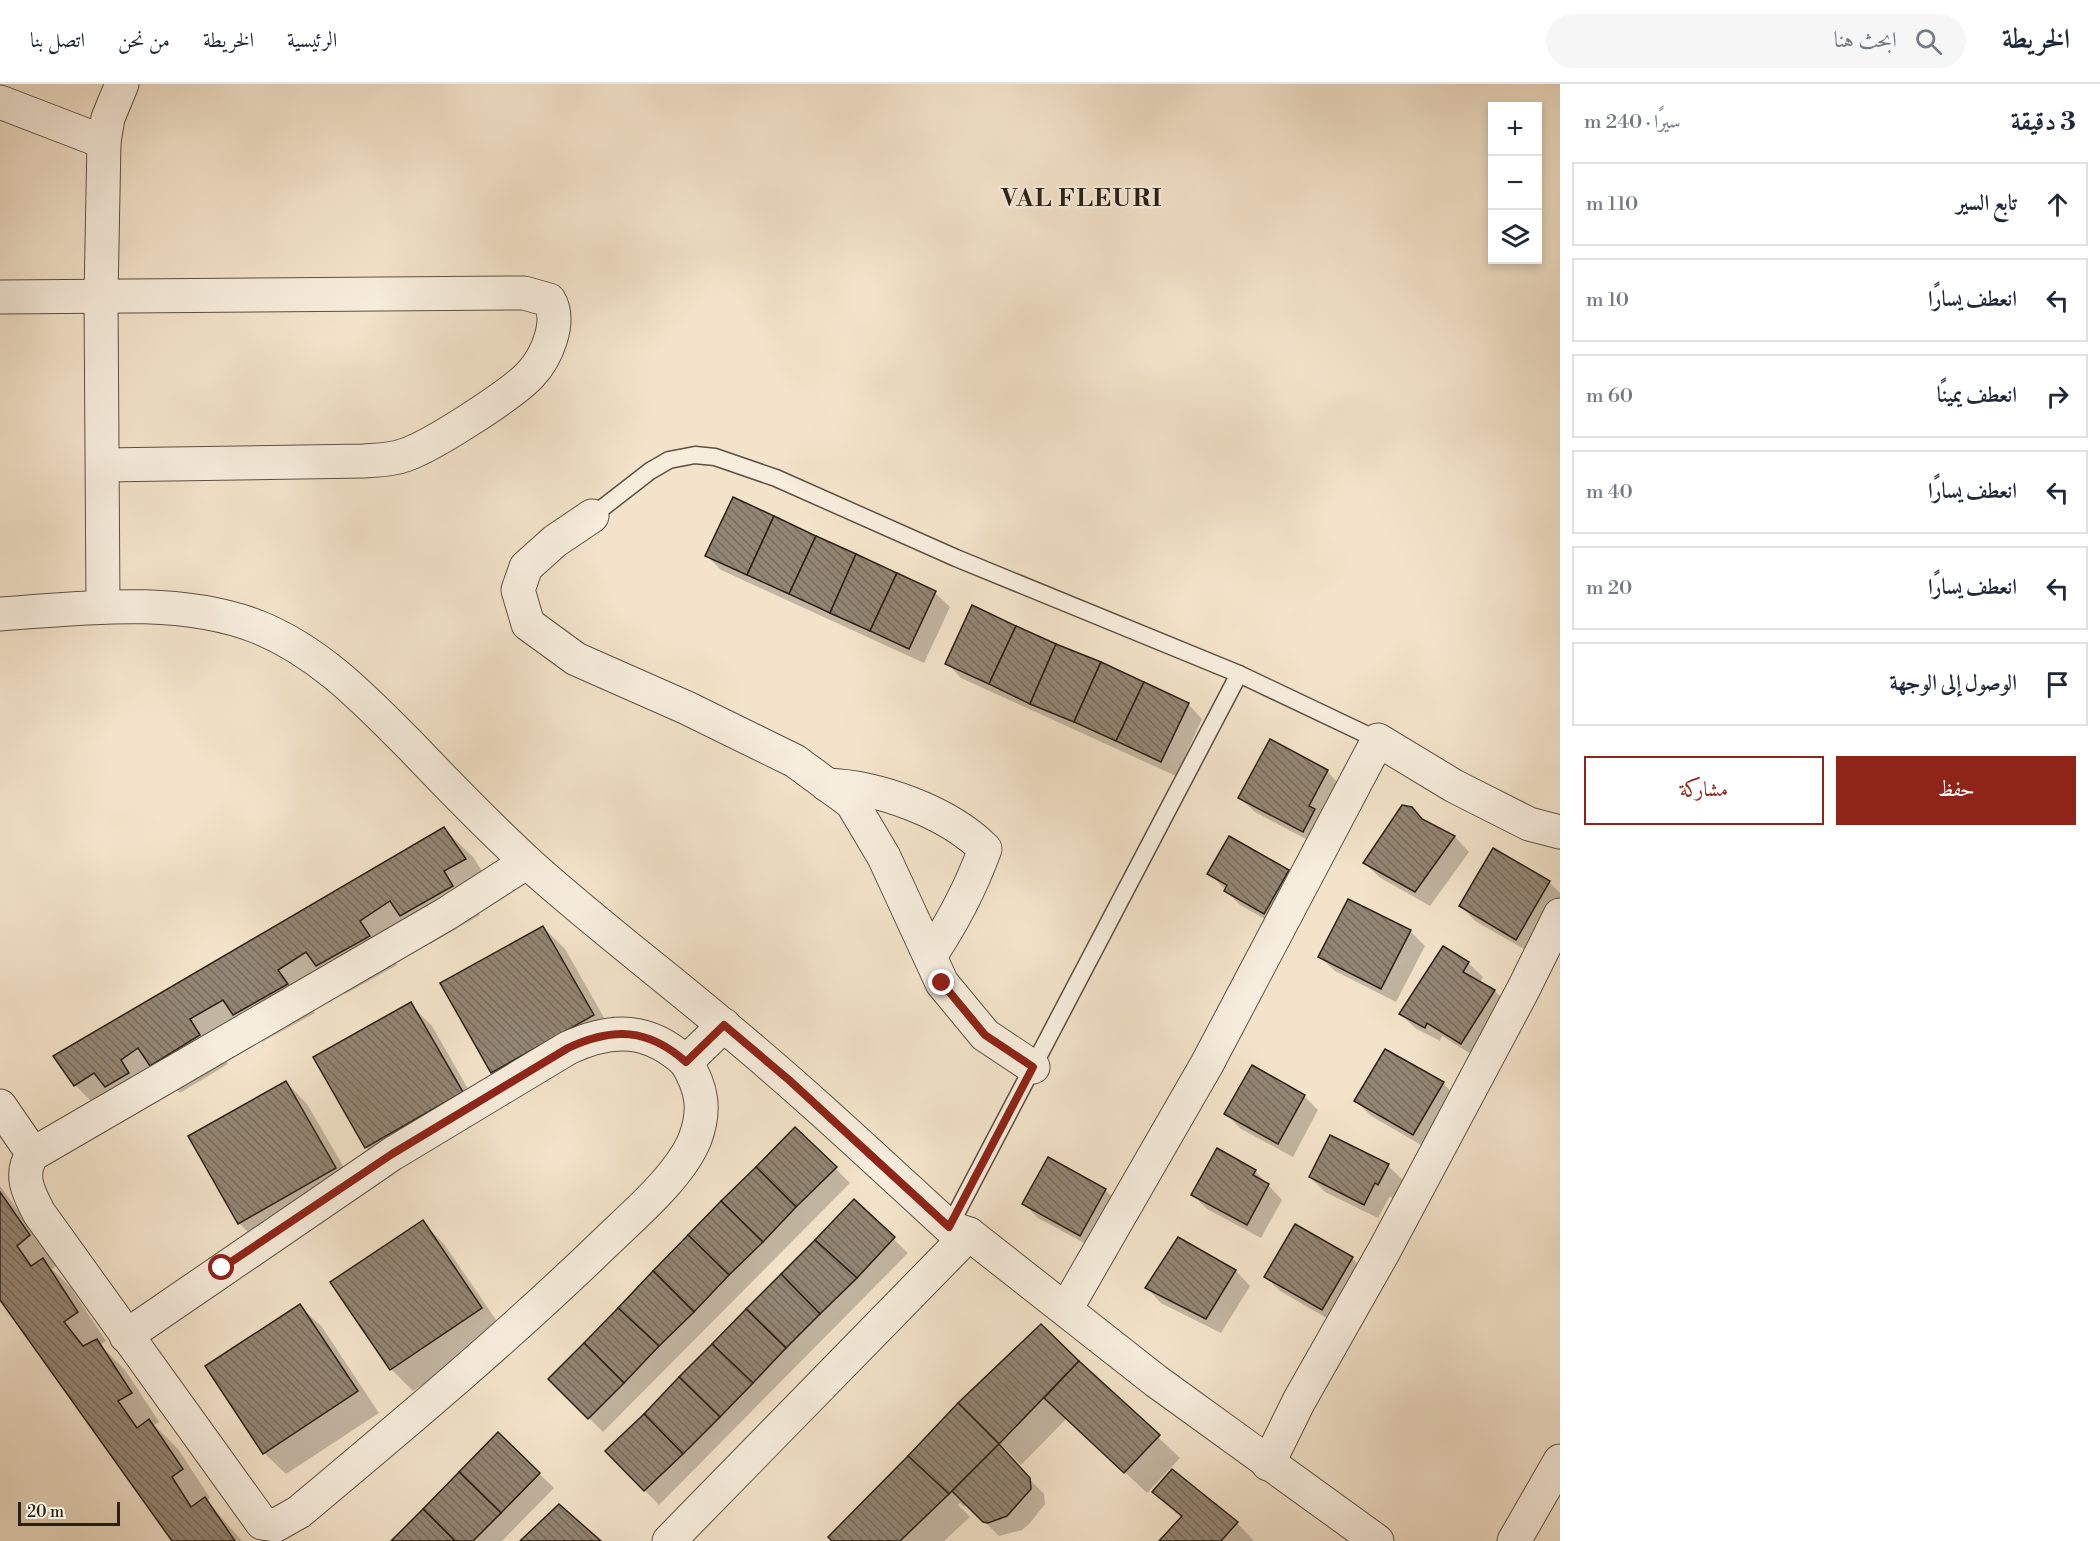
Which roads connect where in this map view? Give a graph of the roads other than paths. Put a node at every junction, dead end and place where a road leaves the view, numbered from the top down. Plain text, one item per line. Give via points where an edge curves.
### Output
1 (122, 84) edge
2 (0, 102) edge
3 (104, 142) junction
4 (101, 296) junction
5 (0, 297) edge
6 (103, 465) junction
7 (592, 516) joint
8 (103, 607) junction
9 (0, 614) edge
10 (1239, 674) junction
11 (1378, 740) junction
12 (827, 785) junction
13 (1560, 832) edge
14 (527, 862) junction
15 (1560, 915) edge
16 (930, 956) junction
17 (724, 1025) junction
18 (686, 1062) junction
19 (1033, 1067) junction
20 (0, 1106) edge
21 (33, 1154) junction
22 (959, 1231) junction
23 (1066, 1309) junction
24 (126, 1336) junction
25 (1560, 1461) edge
26 (1268, 1464) junction
27 (669, 1541) edge
28 (1377, 1541) edge
29 (1514, 1541) edge

1 - 3 street via 108,118
2 - 3 street
3 - 4 street
4 - 5 street
4 - 6 street
4 - 6 street via 524,293 549,300 556,319 532,373 407,454 364,461
6 - 8 street
7 - 10 lane via 669,460 695,455 715,457 776,478 956,558
7 - 12 street via 526,567 518,590 528,624 576,659 795,761
8 - 9 street
8 - 14 street via 181,610 218,616 256,626 291,642 370,704
10 - 11 lane
10 - 19 lane
11 - 13 street via 1454,786 1529,824
11 - 23 street via 1207,1064
12 - 16 street via 852,803 884,857
12 - 16 street via 861,789 921,808 972,836 985,849 970,886
14 - 17 street
14 - 21 street via 446,914
15 - 26 street
16 - 19 street via 942,983 985,1035
17 - 18 street
17 - 22 street
18 - 24 street via 659,1041 627,1034 594,1038 568,1048 392,1154
18 - 24 street via 703,1106 694,1140 684,1159 533,1313 299,1512 281,1523 262,1523
19 - 22 lane
20 - 21 street
21 - 24 street via 25,1172 30,1197
22 - 23 street
22 - 27 street
23 - 26 street
25 - 29 street
26 - 28 street

